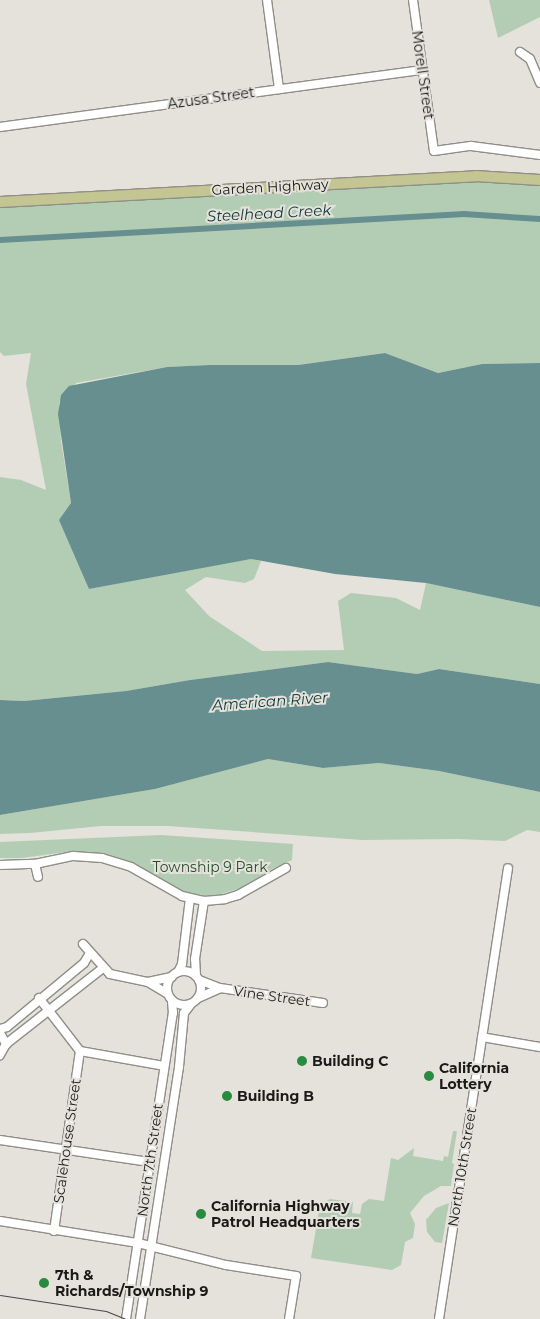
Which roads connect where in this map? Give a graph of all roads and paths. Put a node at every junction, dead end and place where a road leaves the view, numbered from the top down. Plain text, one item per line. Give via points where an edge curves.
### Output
1 (267, 0) edge
2 (412, 0) edge
3 (520, 52) dead end
4 (422, 70) junction
5 (540, 83) edge
6 (279, 89) junction
7 (0, 127) edge
8 (540, 155) edge
9 (540, 180) edge
10 (0, 202) edge
11 (35, 864) junction
12 (0, 865) edge
13 (286, 868) dead end
14 (508, 868) dead end
15 (38, 877) dead end
16 (190, 898) junction
17 (204, 901) junction
18 (83, 944) dead end
19 (90, 953) junction
20 (103, 968) junction
21 (175, 974) junction
22 (198, 978) junction
23 (148, 982) junction
24 (220, 988) junction
25 (170, 997) junction
26 (39, 998) junction
27 (198, 998) junction
28 (323, 1003) dead end
29 (191, 1004) junction
30 (49, 1011) junction
31 (0, 1029) edge
32 (0, 1033) edge
33 (482, 1037) junction
34 (6, 1044) junction
35 (540, 1047) edge
36 (80, 1051) junction
37 (0, 1055) edge
38 (164, 1066) junction
39 (0, 1140) edge
40 (65, 1149) junction
41 (149, 1162) junction
42 (0, 1221) edge
43 (54, 1230) junction
44 (138, 1243) junction
45 (151, 1245) junction
46 (126, 1319) edge
47 (140, 1319) edge
48 (289, 1319) edge
49 (439, 1319) edge

1 - 6 street
2 - 4 street, Morell Street
3 - 5 street via 530,59
4 - 6 street, Azusa Street
4 - 8 street, Morell Street via 434,151 471,146
6 - 7 street, Azusa Street
9 - 10 main road, Garden Highway via 502,176 447,177
11 - 12 street
11 - 15 street
11 - 16 street via 73,856 102,858 131,867 177,894
13 - 17 street via 238,895
14 - 33 street, North 10th Street
16 - 17 street
16 - 21 street via 182,964
17 - 22 street via 195,959
18 - 19 street
19 - 20 street
19 - 26 street via 84,963
20 - 23 street via 121,978
20 - 30 street
21 - 22 street via 188,971
21 - 23 street
21 - 25 street via 167,985
22 - 24 street, Vine Street
22 - 27 street via 201,989
23 - 25 street
24 - 27 street, Vine Street
24 - 28 street, Vine Street
25 - 29 street via 184,1005
25 - 38 street, North 7th Street via 173,1013
26 - 30 street
26 - 31 street via 7,1027
27 - 29 street
29 - 45 street, North 7th Street via 184,1014 179,1067
30 - 34 street
30 - 36 street
32 - 34 street
33 - 35 street
33 - 49 street, North 10th Street
34 - 37 street
36 - 38 street
36 - 40 street, Scalehouse Street
38 - 41 street, North 7th Street
39 - 40 street
40 - 41 street
40 - 43 street, Scalehouse Street
41 - 44 street, North 7th Street
42 - 43 street
43 - 44 street
44 - 45 street
44 - 46 street, North 7th Street
45 - 47 street, North 7th Street
45 - 48 street via 210,1261 296,1276

